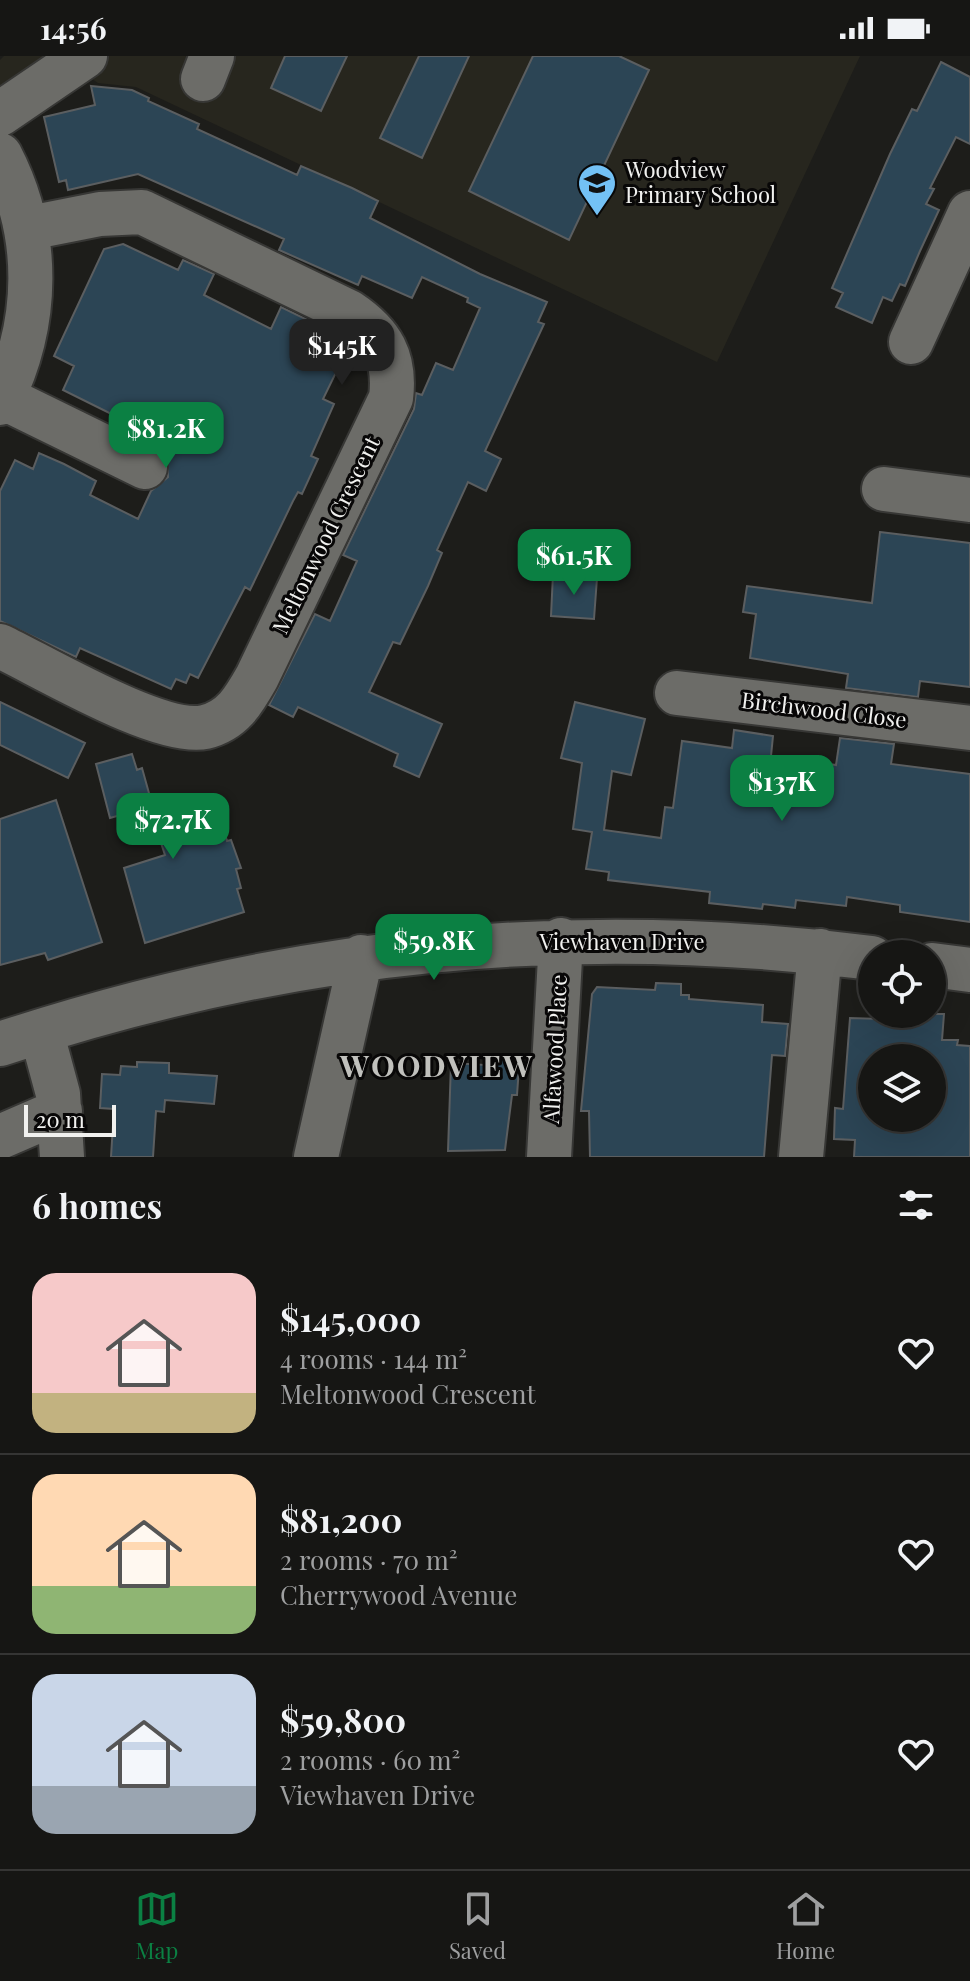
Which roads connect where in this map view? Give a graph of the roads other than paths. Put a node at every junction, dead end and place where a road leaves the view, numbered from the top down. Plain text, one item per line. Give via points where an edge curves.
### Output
1 (85, 56) edge
2 (0, 114) edge
3 (0, 155) edge
4 (970, 213) edge
5 (29, 228) junction
6 (911, 342) dead end
7 (1, 399) edge
8 (145, 467) dead end
9 (884, 489) dead end
10 (970, 500) edge
11 (0, 646) edge
12 (677, 693) dead end
13 (970, 728) edge
14 (561, 940) junction
15 (820, 951) junction
16 (858, 956) edge
17 (361, 957) junction
18 (946, 967) edge
19 (970, 970) edge
20 (41, 1031) junction
21 (0, 1044) edge
22 (60, 1111) junction
23 (0, 1137) edge
24 (62, 1157) edge
25 (316, 1157) edge
26 (549, 1157) edge
27 (801, 1157) edge

1 - 2 street
3 - 5 street
4 - 6 street
5 - 7 street via 29,300
5 - 11 street, Meltonwood Crescent via 142,212 373,327 386,346 393,381 391,398 257,677 239,708 221,721 179,728 148,718
7 - 8 street
9 - 10 street
12 - 13 street, Birchwood Close
14 - 15 street, Viewhaven Drive
14 - 17 street, Viewhaven Drive
14 - 26 street, Alfawood Place
15 - 16 street, Viewhaven Drive
15 - 27 street
17 - 20 street, Viewhaven Drive via 137,1001
17 - 25 street
18 - 19 street
20 - 21 street, Viewhaven Drive
20 - 22 street
22 - 23 street
22 - 24 street

